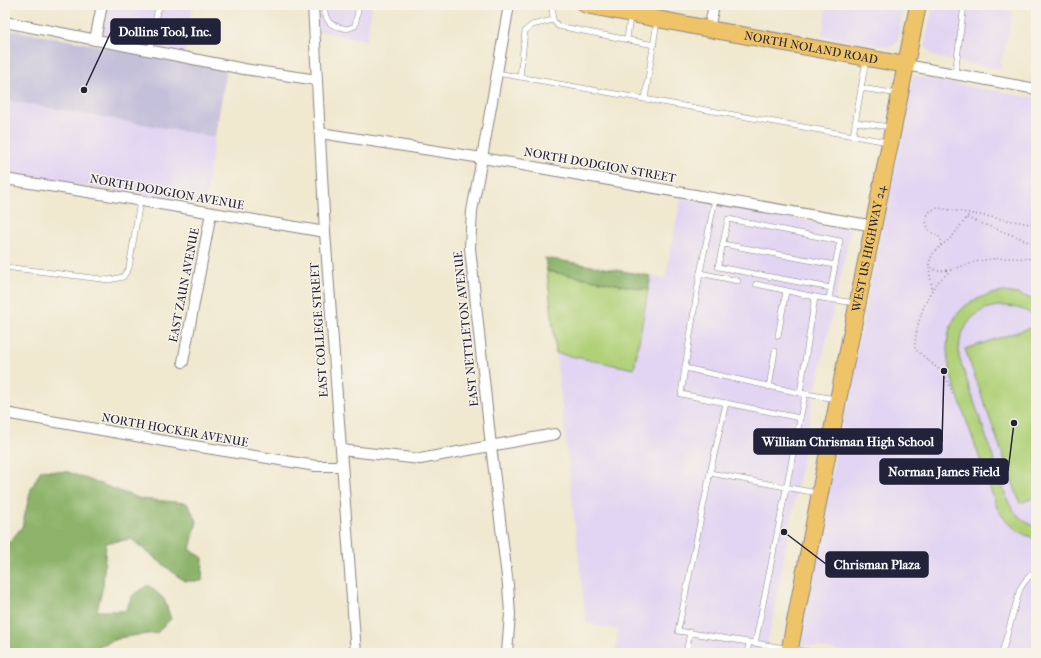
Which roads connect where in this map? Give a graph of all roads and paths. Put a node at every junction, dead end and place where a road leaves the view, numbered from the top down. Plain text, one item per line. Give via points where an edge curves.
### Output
1 (102, 5) edge
2 (161, 5) edge
3 (359, 5) edge
4 (509, 5) edge
5 (552, 5) edge
6 (586, 5) edge
7 (714, 5) edge
8 (918, 5) edge
9 (964, 5) edge
10 (313, 6) edge
11 (324, 7) edge
12 (631, 14) junction
13 (658, 19) junction
14 (553, 20) junction
15 (5, 22) edge
16 (709, 29) junction
17 (627, 39) junction
18 (95, 40) junction
19 (654, 45) junction
20 (150, 50) junction
21 (866, 58) junction
22 (906, 65) junction
23 (497, 73) junction
24 (955, 74) junction
25 (520, 77) junction
26 (317, 80) junction
27 (861, 88) junction
28 (1036, 89) edge
29 (900, 94) junction
30 (645, 99) junction
31 (855, 122) junction
32 (320, 133) junction
33 (892, 135) junction
34 (853, 136) junction
35 (482, 158) junction
36 (5, 179) edge
37 (715, 199) junction
38 (140, 201) junction
39 (211, 213) junction
40 (970, 213) junction
41 (967, 218) junction
42 (1036, 225) edge
43 (874, 226) junction
44 (325, 232) junction
45 (723, 244) junction
46 (1036, 246) edge
47 (940, 247) junction
48 (1036, 259) edge
49 (835, 265) junction
50 (929, 265) junction
51 (5, 267) edge
52 (953, 268) junction
53 (700, 273) junction
54 (738, 281) dead end
55 (756, 284) dead end
56 (831, 288) junction
57 (932, 290) junction
58 (786, 291) junction
59 (815, 297) junction
60 (828, 299) junction
61 (858, 303) junction
62 (778, 336) dead end
63 (775, 351) dead end
64 (183, 362) dead end
65 (685, 368) junction
66 (769, 386) junction
67 (803, 394) junction
68 (954, 395) dead end
69 (838, 400) junction
70 (726, 402) junction
71 (5, 413) edge
72 (800, 418) junction
73 (555, 434) dead end
74 (491, 446) junction
75 (341, 450) junction
76 (342, 466) junction
77 (710, 473) junction
78 (787, 487) junction
79 (820, 494) junction
80 (1036, 572) edge
81 (690, 632) junction
82 (752, 643) junction
83 (790, 651) edge
84 (356, 653) edge
85 (507, 653) edge
86 (686, 653) edge
87 (747, 653) edge
88 (818, 653) edge
89 (1002, 653) edge

1 - 18 street
2 - 20 lane via 157,12
3 - 11 lane via 355,26 348,29 330,24
4 - 23 street, EAST NETTLETON AVENUE
5 - 14 lane
6 - 12 main road, NORTH NOLAND ROAD
7 - 16 street
8 - 22 main road, WEST US HIGHWAY 24
9 - 24 lane
10 - 11 lane
10 - 26 street, EAST COLLEGE STREET
12 - 13 main road, NORTH NOLAND ROAD
12 - 17 lane
13 - 16 main road, NORTH NOLAND ROAD
13 - 19 lane
14 - 17 lane via 558,26
14 - 25 lane via 532,25 526,31
15 - 18 street
16 - 21 main road, NORTH NOLAND ROAD
17 - 19 lane
18 - 20 street
19 - 30 lane
20 - 26 street via 244,69
21 - 22 main road, NORTH NOLAND ROAD
21 - 27 lane
22 - 24 street, NORTH NOLAND ROAD
22 - 29 main road, WEST US HIGHWAY 24
23 - 25 lane
23 - 35 street, EAST NETTLETON AVENUE
24 - 28 street, NORTH NOLAND ROAD
25 - 30 lane
26 - 32 street, EAST COLLEGE STREET
27 - 29 lane
27 - 31 lane
29 - 33 main road, WEST US HIGHWAY 24
30 - 34 lane
31 - 33 lane
31 - 34 lane
32 - 35 street, NORTH DODGION STREET
32 - 44 street, EAST COLLEGE STREET
33 - 34 lane
33 - 43 main road, WEST US HIGHWAY 24
35 - 37 street, NORTH DODGION STREET
35 - 74 street, EAST NETTLETON AVENUE via 472,210 470,248
36 - 38 street, NORTH DODGION AVENUE
37 - 43 street, NORTH DODGION STREET
37 - 53 lane
38 - 39 street, NORTH DODGION AVENUE
38 - 51 lane via 129,268 123,277 109,280
39 - 44 street, NORTH DODGION AVENUE
39 - 64 street, EAST ZAUN AVENUE
40 - 41 path
40 - 42 path
40 - 47 path via 939,208 933,208 928,213 928,226 941,241
41 - 46 path
41 - 47 path
43 - 61 main road, WEST US HIGHWAY 24
44 - 75 street, EAST COLLEGE STREET
45 - 49 lane
45 - 49 lane via 728,219 840,241
45 - 56 lane via 718,267
47 - 50 path via 929,259
48 - 52 path via 999,258
49 - 56 lane
50 - 52 path via 938,271
50 - 57 path
52 - 57 path
53 - 54 lane
53 - 65 lane
55 - 58 lane
56 - 60 lane
57 - 68 path via 918,323 916,349 942,372
58 - 59 lane
58 - 62 lane
59 - 60 lane
59 - 67 lane
60 - 61 lane
61 - 69 main road, WEST US HIGHWAY 24
63 - 66 lane
65 - 66 lane
65 - 70 lane via 681,394
66 - 67 lane
67 - 69 lane
67 - 72 lane
69 - 79 main road, WEST US HIGHWAY 24
70 - 72 lane
70 - 77 lane
71 - 76 street, NORTH HOCKER AVENUE via 316,466
72 - 78 lane
73 - 74 street
74 - 75 street via 420,458
74 - 85 street, EAST NETTLETON AVENUE via 508,585 510,614
75 - 76 street, EAST COLLEGE STREET
76 - 84 street, EAST COLLEGE STREET
77 - 78 lane
77 - 81 lane via 678,631
78 - 79 lane
78 - 82 lane
79 - 83 main road, WEST US HIGHWAY 24
80 - 89 lane via 1020,589
81 - 82 lane
81 - 86 lane
82 - 83 lane
82 - 87 lane
83 - 88 lane

